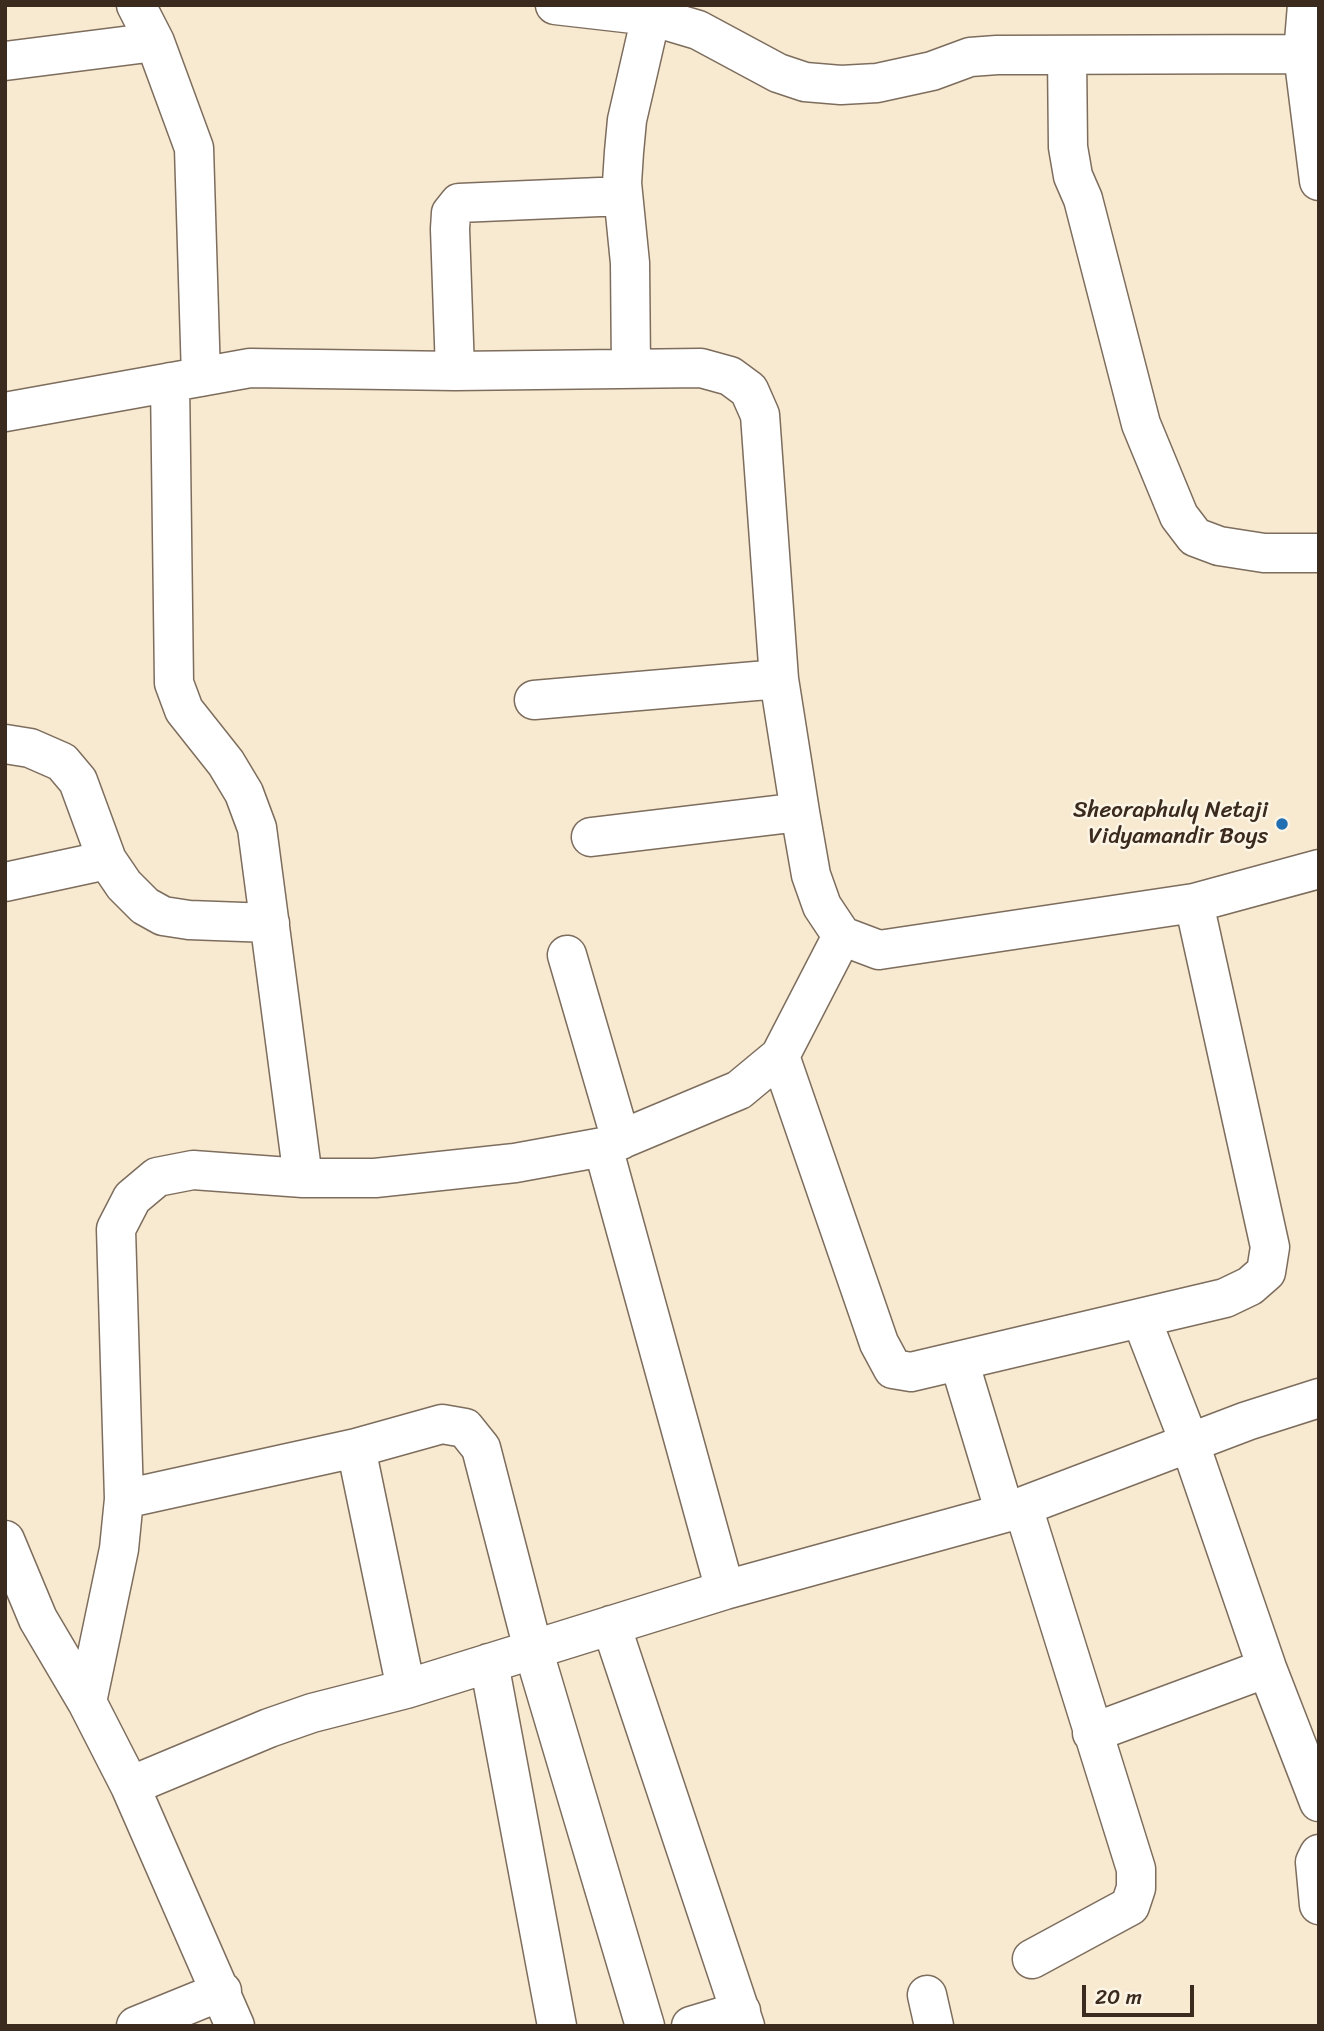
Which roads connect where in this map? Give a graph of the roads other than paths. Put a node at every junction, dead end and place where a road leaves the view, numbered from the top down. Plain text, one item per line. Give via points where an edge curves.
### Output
1 (136, 5) edge
2 (555, 5) edge
3 (1307, 5) edge
4 (651, 16) junction
5 (155, 42) junction
6 (1303, 54) junction
7 (1067, 55) junction
8 (5, 61) edge
9 (1319, 181) edge
10 (623, 195) junction
11 (631, 369) junction
12 (455, 371) junction
13 (186, 380) junction
14 (5, 412) edge
15 (1319, 553) edge
16 (779, 679) junction
17 (534, 700) dead end
18 (5, 744) edge
19 (800, 812) junction
20 (591, 837) dead end
21 (107, 860) junction
22 (1319, 869) edge
23 (5, 882) edge
24 (1194, 903) junction
25 (270, 923) junction
26 (842, 936) junction
27 (567, 955) dead end
28 (780, 1056) junction
29 (612, 1143) junction
30 (303, 1178) junction
31 (1141, 1318) junction
32 (959, 1361) junction
33 (1319, 1398) edge
34 (1190, 1444) junction
35 (356, 1448) junction
36 (124, 1499) junction
37 (1014, 1510) junction
38 (5, 1540) edge
39 (725, 1590) junction
40 (611, 1626) junction
41 (533, 1650) junction
42 (489, 1663) junction
43 (1267, 1668) junction
44 (407, 1689) junction
45 (87, 1702) junction
46 (1092, 1733) junction
47 (130, 1786) junction
48 (1319, 1802) edge
49 (1319, 1854) edge
50 (1319, 1905) edge
51 (1032, 1959) dead end
52 (229, 2009) edge
53 (743, 2018) edge
54 (152, 2023) edge
55 (557, 2026) edge
56 (645, 2026) edge
57 (691, 2026) edge

1 - 5 street
2 - 4 street
3 - 6 street
4 - 7 street via 698,30 778,73 805,82 877,83 970,57
4 - 10 street via 627,120
5 - 8 street
5 - 13 street via 194,148
6 - 7 street
6 - 9 street
7 - 15 street via 1068,147 1073,176 1083,199 1141,424 1179,516 1195,537 1219,546 1264,554
10 - 11 street via 630,263
10 - 12 street via 459,203 451,213 450,229
11 - 12 street
11 - 16 street via 701,368 730,376 749,390 760,415
12 - 13 street via 250,369
13 - 14 street
13 - 25 street via 174,683 184,710 244,793 257,828
16 - 17 street
16 - 19 street
18 - 21 street via 30,748 62,762 78,780
19 - 20 street
19 - 26 street via 811,875 822,906
21 - 23 street
21 - 25 street via 138,900 163,916
22 - 24 street
24 - 26 street via 879,950
24 - 31 street via 1270,1247 1266,1272 1250,1286 1225,1298
25 - 30 street
26 - 28 street
27 - 29 street
28 - 29 street via 739,1090
28 - 32 street via 879,1343 893,1369 911,1372
29 - 30 street via 439,1173
29 - 39 street
30 - 36 street via 193,1170 157,1177 132,1198 116,1229
31 - 32 street
31 - 34 street
32 - 37 street
33 - 34 street
34 - 37 street
34 - 43 street
35 - 36 street
35 - 41 street via 442,1424 465,1428 481,1448
35 - 44 street
36 - 45 street via 119,1549
37 - 39 street
37 - 46 street
38 - 45 street via 38,1619
39 - 40 street
40 - 41 street
40 - 53 street
41 - 42 street
41 - 56 street
42 - 44 street
42 - 55 street
43 - 46 street
43 - 48 street
44 - 47 street via 269,1728
45 - 47 street
46 - 51 street via 1136,1869 1136,1888 1130,1906
47 - 52 street
49 - 50 street via 1315,1862
52 - 54 street
53 - 57 street

